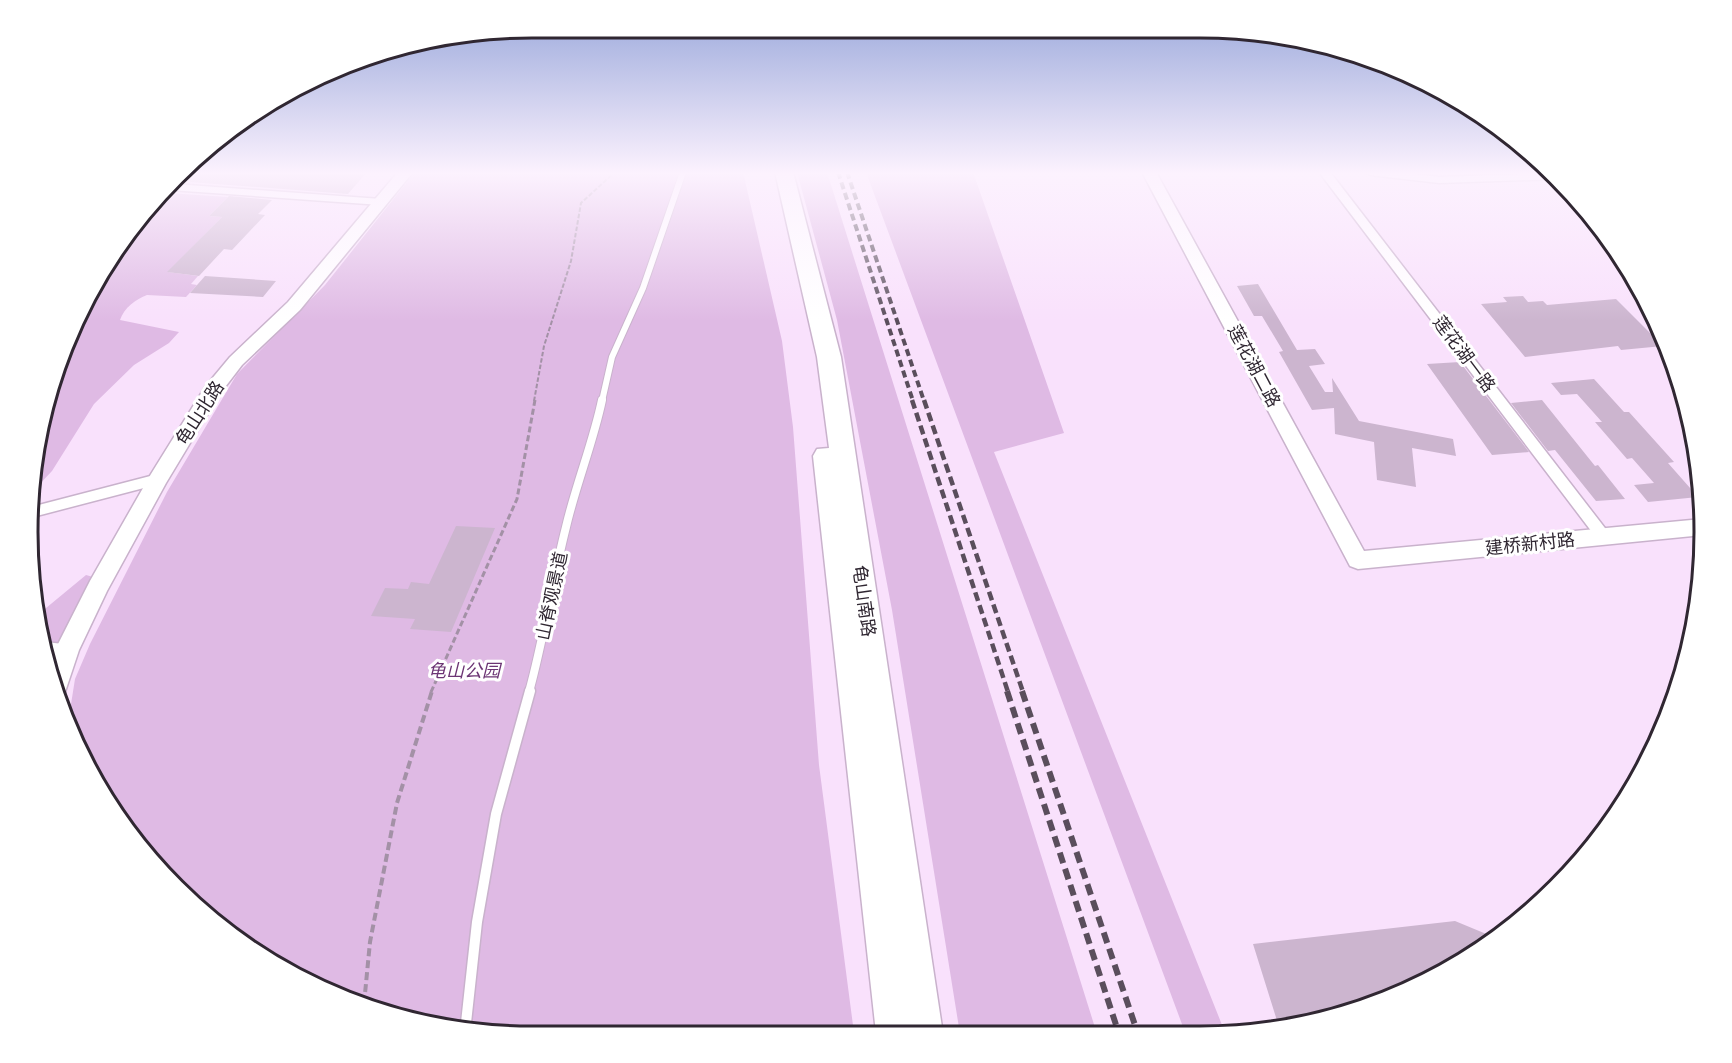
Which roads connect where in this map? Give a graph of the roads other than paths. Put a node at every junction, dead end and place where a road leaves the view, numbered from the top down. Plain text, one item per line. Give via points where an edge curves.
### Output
1 (365, 222) edge
2 (666, 222) edge
3 (782, 222) edge
4 (798, 222) edge
5 (1176, 222) edge
6 (1362, 222) edge
7 (158, 479) junction
8 (39, 511) edge
9 (1694, 528) edge
10 (1603, 536) junction
11 (1358, 560) joint
12 (52, 649) edge
13 (67, 650) junction
14 (59, 676) edge
15 (466, 1021) edge
16 (894, 1026) edge
17 (923, 1026) edge

1 - 7 street, 龟山北路 via 294,306 221,379
2 - 15 lane, 山脊观景道 via 643,288 612,357 566,526 541,649 496,814 477,922
3 - 16 highway, 龟山南路 via 816,387
4 - 17 highway, 龟山南路 via 830,357
5 - 11 street, 莲花湖二路
6 - 10 street, 莲花湖一路
7 - 8 street
7 - 13 street, 龟山北路
9 - 10 street, 建桥新村路
10 - 11 street, 建桥新村路
12 - 13 street
13 - 14 street, 龟山北路

